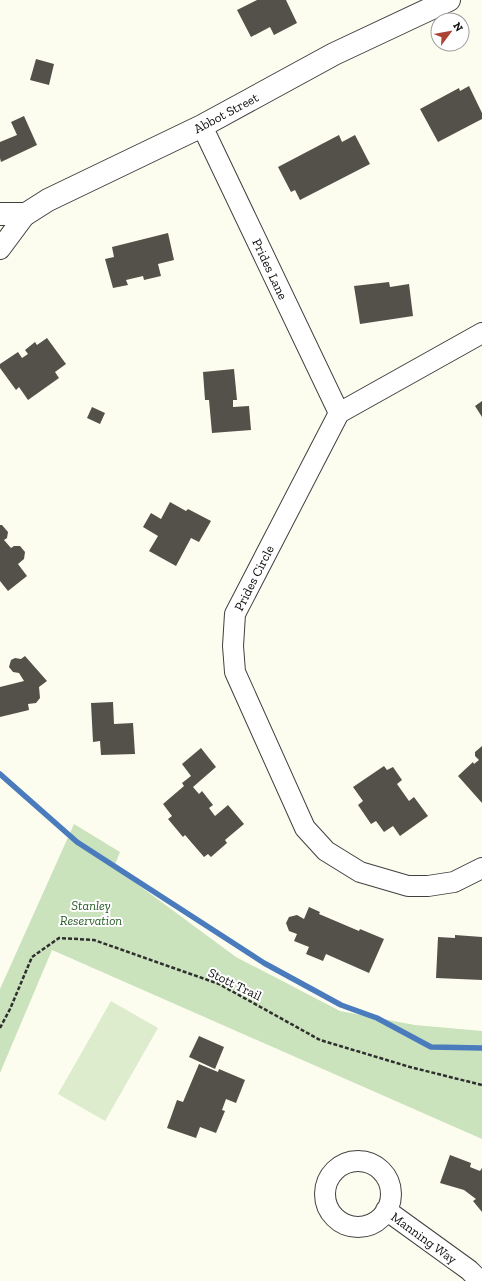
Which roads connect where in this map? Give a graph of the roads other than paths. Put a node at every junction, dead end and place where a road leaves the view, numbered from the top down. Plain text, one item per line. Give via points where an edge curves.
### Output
1 (449, 0) edge
2 (202, 126) junction
3 (0, 214) edge
4 (26, 214) junction
5 (0, 249) edge
6 (482, 333) edge
7 (339, 412) junction
8 (482, 868) edge
9 (386, 1210) dead end
10 (480, 1281) edge

1 - 2 street, Abbot Street via 334,54
2 - 4 street, Abbot Street via 48,200
2 - 7 street, Prides Lane
3 - 4 street
4 - 5 street
6 - 7 street
7 - 8 street, Prides Circle via 235,614 234,672 305,828 326,851 360,872 408,886 454,882
9 - 10 street, Manning Way via 469,1270

